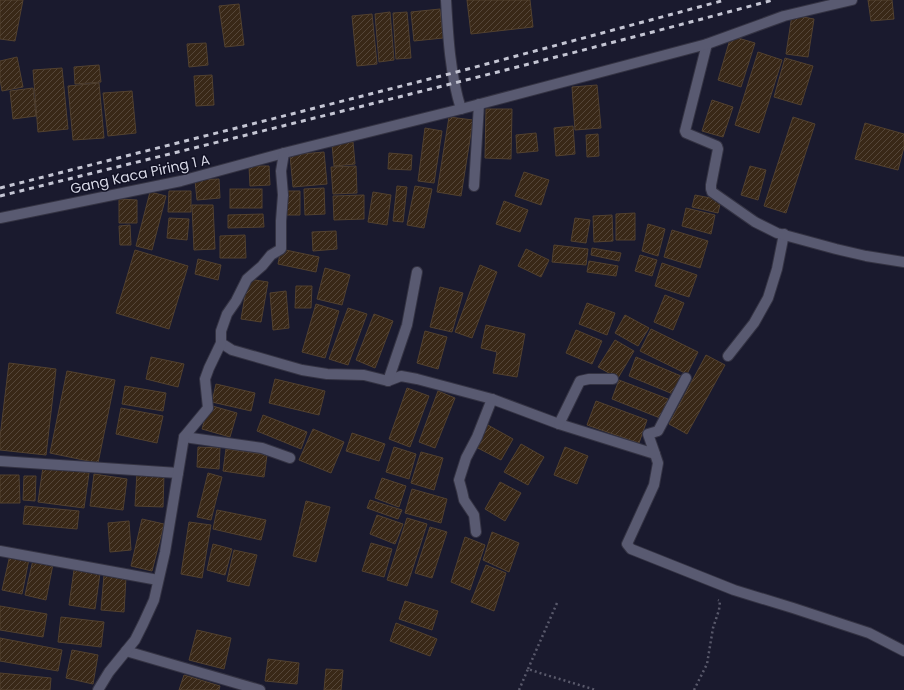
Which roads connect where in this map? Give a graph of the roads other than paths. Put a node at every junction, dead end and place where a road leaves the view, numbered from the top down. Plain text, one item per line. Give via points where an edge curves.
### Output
1 (446, 0) edge
2 (852, 0) edge
3 (707, 44) junction
4 (479, 104) junction
5 (461, 109) junction
6 (284, 153) junction
7 (474, 186) dead end
8 (0, 218) edge
9 (784, 234) junction
10 (904, 262) edge
11 (417, 272) dead end
12 (221, 343) junction
13 (728, 356) dead end
14 (686, 378) dead end
15 (613, 379) dead end
16 (388, 381) junction
17 (492, 399) junction
18 (559, 424) junction
19 (184, 437) junction
20 (655, 454) junction
21 (290, 458) dead end
22 (0, 461) edge
23 (178, 473) junction
24 (476, 532) dead end
25 (0, 551) edge
26 (158, 580) junction
27 (126, 651) junction
28 (904, 651) edge
29 (98, 690) edge
30 (260, 690) edge

1 - 5 street via 451,60
2 - 3 street, Gang Kaca Piring 1 A via 784,16
3 - 4 street, Gang Kaca Piring 1 A
3 - 9 street via 685,131 717,146 712,192 754,222
4 - 5 street, Gang Kaca Piring 1 A
4 - 7 street
5 - 6 street, Gang Kaca Piring 1 A
6 - 8 street, Gang Kaca Piring 1 A via 181,181
6 - 12 street via 281,171 281,249 271,255 247,279 227,314 221,331
9 - 10 street via 836,249
9 - 13 street via 768,298 754,323
11 - 16 street via 407,325
12 - 16 street via 232,350 302,370 364,375
12 - 19 street via 205,379 208,408
14 - 20 street via 658,431 648,434
15 - 18 street via 580,381
16 - 17 street via 401,376
17 - 18 street
17 - 24 street via 459,480 464,500 474,515
18 - 20 street
19 - 21 street via 262,448
19 - 23 street
20 - 28 street via 658,463 654,485 627,544 631,549 734,590 869,633
22 - 23 street
23 - 26 street
25 - 26 street
26 - 27 street via 154,600 135,640
27 - 29 street
27 - 30 street

